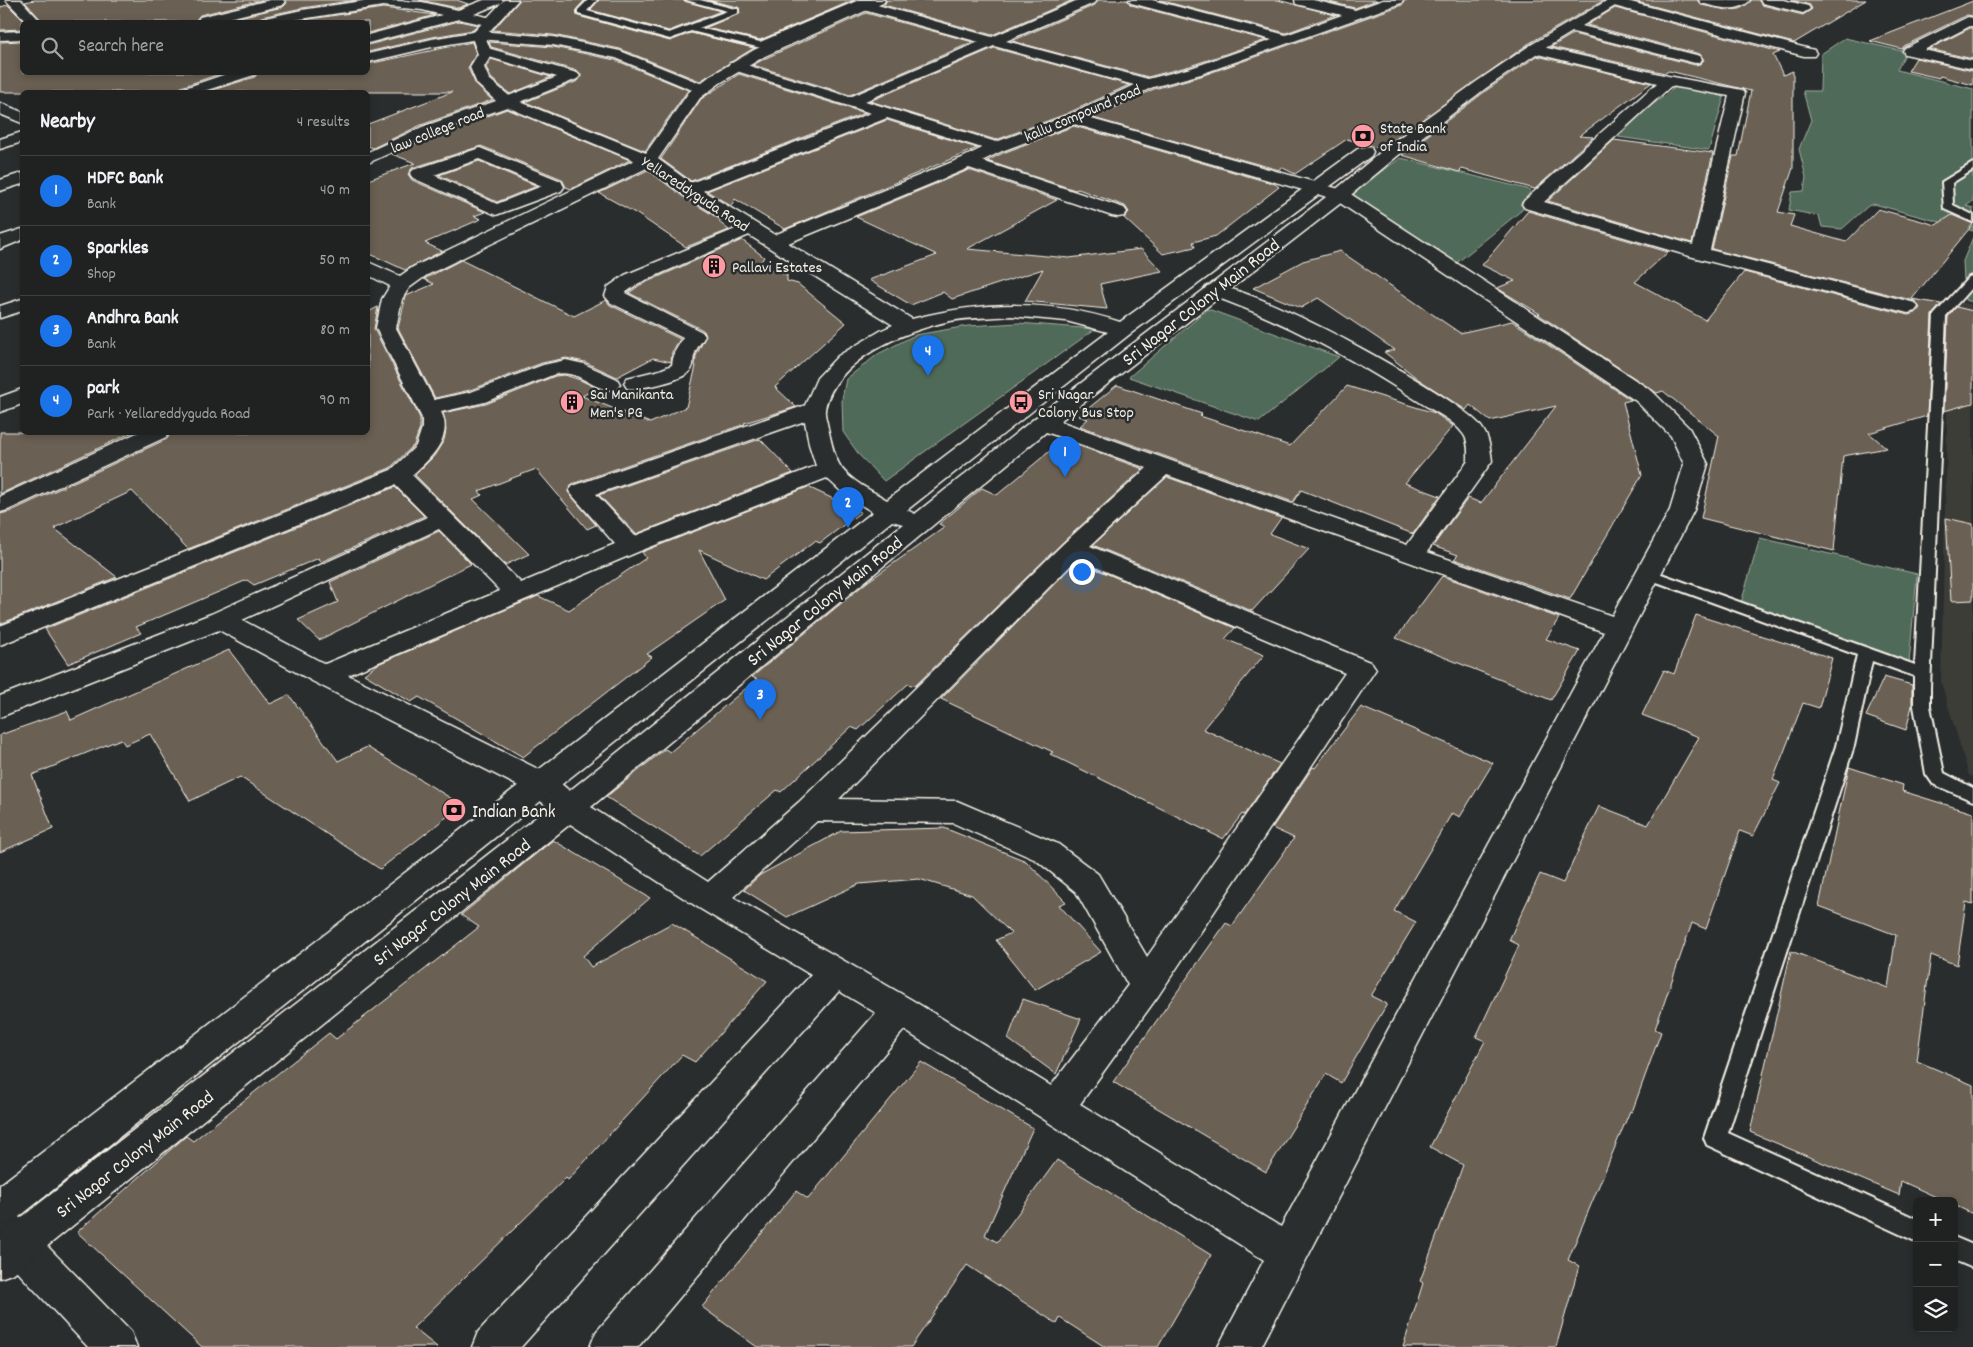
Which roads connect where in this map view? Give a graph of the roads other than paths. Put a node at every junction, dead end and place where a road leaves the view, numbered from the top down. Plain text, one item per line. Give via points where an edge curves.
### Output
1 (13, 0) edge
2 (334, 0) edge
3 (496, 0) edge
4 (511, 0) edge
5 (593, 0) edge
6 (690, 0) edge
7 (1089, 0) edge
8 (1137, 0) edge
9 (1300, 0) edge
10 (1396, 0) edge
11 (1706, 0) edge
12 (1743, 0) edge
13 (1767, 0) edge
14 (275, 1) edge
15 (1609, 1) edge
16 (869, 2) edge
17 (351, 8) junction
18 (1803, 9) dead end
19 (461, 14) junction
20 (1357, 15) junction
21 (303, 18) edge
22 (32, 20) edge
23 (205, 20) dead end
24 (284, 20) edge
25 (491, 22) junction
26 (1973, 22) edge
27 (1570, 27) junction
28 (689, 28) junction
29 (20, 34) edge
30 (478, 35) junction
31 (0, 36) edge
32 (370, 38) edge
33 (1287, 40) junction
34 (995, 41) junction
35 (1534, 49) junction
36 (484, 51) junction
37 (1809, 53) dead end
38 (370, 58) edge
39 (1695, 59) dead end
40 (370, 60) edge
41 (1973, 65) edge
42 (735, 66) junction
43 (388, 67) dead end
44 (241, 75) edge
45 (1668, 81) junction
46 (1148, 84) junction
47 (702, 88) junction
48 (193, 90) edge
49 (507, 102) junction
50 (851, 102) junction
51 (0, 108) edge
52 (886, 113) junction
53 (20, 117) edge
54 (1073, 119) junction
55 (20, 138) edge
56 (0, 144) edge
57 (996, 147) junction
58 (370, 157) edge
59 (648, 160) junction
60 (968, 162) junction
61 (1973, 166) edge
62 (20, 179) edge
63 (0, 186) edge
64 (689, 190) junction
65 (547, 191) junction
66 (1327, 191) junction
67 (569, 198) junction
68 (518, 203) junction
69 (542, 212) junction
70 (1118, 212) dead end
71 (1973, 219) edge
72 (750, 228) junction
73 (20, 235) edge
74 (774, 242) junction
75 (0, 243) edge
76 (1700, 253) junction
77 (370, 269) edge
78 (1973, 279) edge
79 (401, 284) junction
80 (1214, 290) junction
81 (20, 306) edge
82 (1908, 307) dead end
83 (0, 312) edge
84 (909, 326) junction
85 (1124, 330) junction
86 (377, 332) edge
87 (635, 383) dead end
88 (609, 384) dead end
89 (20, 397) edge
90 (0, 405) edge
91 (428, 408) junction
92 (814, 410) junction
93 (1043, 423) junction
94 (152, 435) edge
95 (1163, 466) junction
96 (829, 469) junction
97 (399, 475) junction
98 (0, 506) edge
99 (890, 512) junction
100 (444, 518) junction
101 (919, 523) junction
102 (631, 546) junction
103 (1073, 548) junction
104 (1412, 555) junction
105 (1648, 574) junction
106 (518, 594) junction
107 (220, 620) junction
108 (1619, 628) junction
109 (0, 636) edge
110 (1866, 653) junction
111 (1922, 673) junction
112 (324, 675) junction
113 (0, 707) edge
114 (541, 784) junction
115 (1973, 795) edge
116 (568, 808) junction
117 (810, 810) junction
118 (710, 899) junction
119 (834, 972) junction
120 (1146, 986) junction
121 (900, 1010) junction
122 (1056, 1109) junction
123 (0, 1208) edge
124 (1913, 1229) edge
125 (6, 1243) edge
126 (1958, 1250) edge
127 (1288, 1253) junction
128 (1973, 1257) edge
129 (116, 1347) edge
130 (493, 1347) edge
131 (611, 1347) edge
132 (1239, 1347) edge

1 - 22 street
2 - 17 street
3 - 19 street
4 - 25 street
5 - 28 lane via 581,12 670,36
6 - 28 lane via 735,11
7 - 34 street
8 - 33 street
9 - 20 street
10 - 20 street, kallu compound road
11 - 12 street via 1731,5
13 - 18 street
14 - 21 street
14 - 23 street
15 - 27 street, Sri Nagar Colony Main Road
15 - 37 street
15 - 66 street, Sri Nagar Colony Main Road via 1506,51
16 - 28 lane via 761,45
16 - 34 street
16 - 42 street
17 - 19 street via 383,2
17 - 21 street
19 - 25 street
19 - 32 street
20 - 33 street, kallu compound road
21 - 24 street
25 - 30 street
26 - 41 street via 1968,21 1910,50
27 - 35 street, Sri Nagar Colony Main Road
27 - 39 street
29 - 31 street
30 - 36 street
30 - 38 street
30 - 47 street via 553,40 620,55
33 - 46 street, kallu compound road
34 - 46 street
34 - 50 street
35 - 45 street
35 - 66 street, Sri Nagar Colony Main Road via 1395,148
36 - 49 street, Yellareddyguda Road via 477,67 482,81
36 - 49 street, law college road via 572,76
40 - 43 street
42 - 47 street
42 - 50 street
44 - 48 street
45 - 76 street via 1737,93
45 - 76 street via 1531,204
46 - 54 street, kallu compound road
47 - 59 street
49 - 58 street, law college road via 428,130
49 - 59 street, Yellareddyguda Road
50 - 52 street
51 - 53 street
52 - 57 street
52 - 64 street
54 - 57 street, kallu compound road
54 - 66 street
55 - 56 street
57 - 60 street, kallu compound road
59 - 64 street, Yellareddyguda Road
59 - 67 street
60 - 70 street
60 - 74 street, kallu compound road
61 - 71 lane via 1947,182 1948,208
62 - 63 street
64 - 72 street, Yellareddyguda Road
65 - 67 street
65 - 68 street
65 - 68 street via 555,185 480,153 419,174 495,210
66 - 80 street, Sri Nagar Colony Main Road
66 - 85 street, Sri Nagar Colony Main Road
66 - 105 street via 1644,396 1681,433 1696,464 1682,510
67 - 69 street
68 - 69 street
69 - 79 street via 420,271
72 - 74 street, Yellareddyguda Road
72 - 87 street via 632,280 615,292 618,299 695,336 684,353 682,368 667,377
73 - 75 street
74 - 84 street, Yellareddyguda Road
76 - 82 street
77 - 79 street
78 - 111 lane via 1940,315
79 - 86 street
80 - 93 street, Sri Nagar Colony Main Road
80 - 104 street via 1302,324 1393,375 1460,418 1477,436 1480,462
81 - 83 street
84 - 85 street via 951,315 1011,310 1066,314
84 - 92 street via 845,360 828,378
85 - 99 street, Sri Nagar Colony Main Road
86 - 91 street
88 - 91 street via 577,368 550,368 477,397
89 - 90 street
91 - 97 street via 435,432 424,452
92 - 96 street via 820,444
92 - 102 street via 582,491
93 - 95 street
93 - 101 street, Sri Nagar Colony Main Road
94 - 98 street
95 - 103 street
95 - 104 street
96 - 99 street via 854,492
96 - 102 street
97 - 100 street
97 - 109 street
99 - 101 street
99 - 114 street, Sri Nagar Colony Main Road
100 - 106 street
100 - 107 street
101 - 116 street, Sri Nagar Colony Main Road
102 - 106 street
103 - 117 street
103 - 120 street via 1362,669
104 - 108 street
105 - 108 street
105 - 110 lane
106 - 112 street
107 - 112 street
107 - 113 street
108 - 127 street
110 - 111 lane
110 - 124 lane via 1845,746 1714,1138
111 - 115 lane via 1922,706 1935,774 1939,780
112 - 114 street
114 - 116 street
114 - 123 street, Sri Nagar Colony Main Road
116 - 118 street
116 - 125 street, Sri Nagar Colony Main Road
117 - 118 street
117 - 120 street via 957,812 1047,852 1087,883
118 - 119 street
119 - 121 street
119 - 130 street
120 - 122 street
121 - 122 street
121 - 131 street
122 - 127 street
125 - 129 street
126 - 128 lane
127 - 132 street

